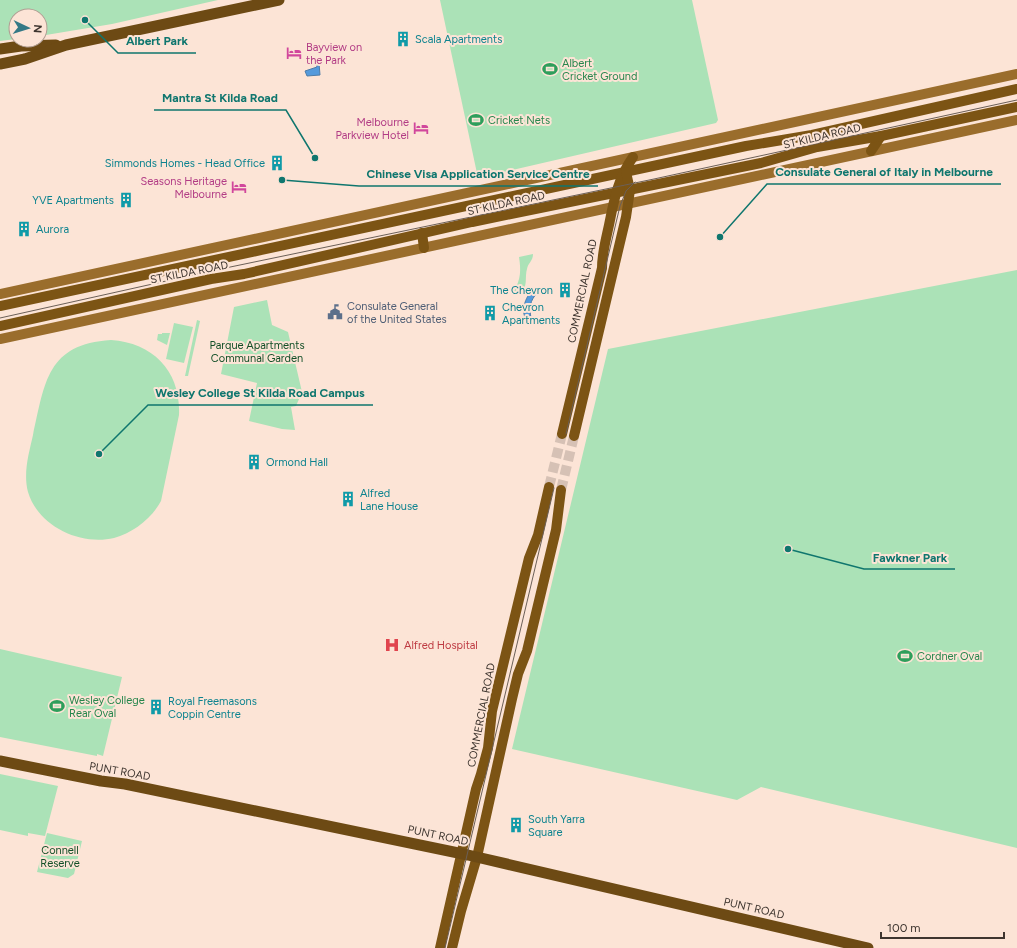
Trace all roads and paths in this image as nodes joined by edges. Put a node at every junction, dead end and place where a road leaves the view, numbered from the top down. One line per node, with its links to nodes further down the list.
1 (279, 0): 2 (highway)
2 (66, 45): 3 (highway); 4 (highway)
3 (0, 49)
4 (0, 64)
5 (1017, 74): 11 (main road, ST KILDA ROAD)
6 (1017, 89): 12 (main road, ST KILDA ROAD)
7 (1017, 107): 9 (main road, ST KILDA ROAD)
8 (1017, 120): 10 (main road)
9 (881, 136): 10 (main road); 13 (main road, ST KILDA ROAD)
10 (871, 151): 15 (main road)
11 (633, 157): 12 (main road, COMMERCIAL ROAD); 19 (main road, ST KILDA ROAD)
12 (625, 172): 13 (main road); 14 (main road, COMMERCIAL ROAD); 20 (main road, ST KILDA ROAD)
13 (630, 190): 14 (main road, ST KILDA ROAD); 15 (main road)
14 (616, 193): 16 (main road, COMMERCIAL ROAD); 17 (main road, ST KILDA ROAD)
15 (628, 204): 16 (main road); 24 (main road)
16 (612, 207): 18 (main road); 23 (main road, COMMERCIAL ROAD)
17 (422, 234): 18 (main road); 21 (main road, ST KILDA ROAD)
18 (424, 248): 22 (main road)
19 (0, 294)
20 (0, 306)
21 (0, 326)
22 (0, 339)
23 (562, 434)
24 (574, 436)
25 (549, 487): 27 (main road, COMMERCIAL ROAD)
26 (561, 490): 28 (main road)
27 (504, 660): 28 (main road); 30 (main road, COMMERCIAL ROAD)
28 (522, 664): 31 (main road)
29 (0, 761): 30 (highway, PUNT ROAD)
30 (461, 854): 31 (highway, PUNT ROAD); 32 (main road, COMMERCIAL ROAD)
31 (477, 857): 33 (main road); 34 (highway, PUNT ROAD)
32 (440, 948)
33 (452, 948)
34 (868, 948)

